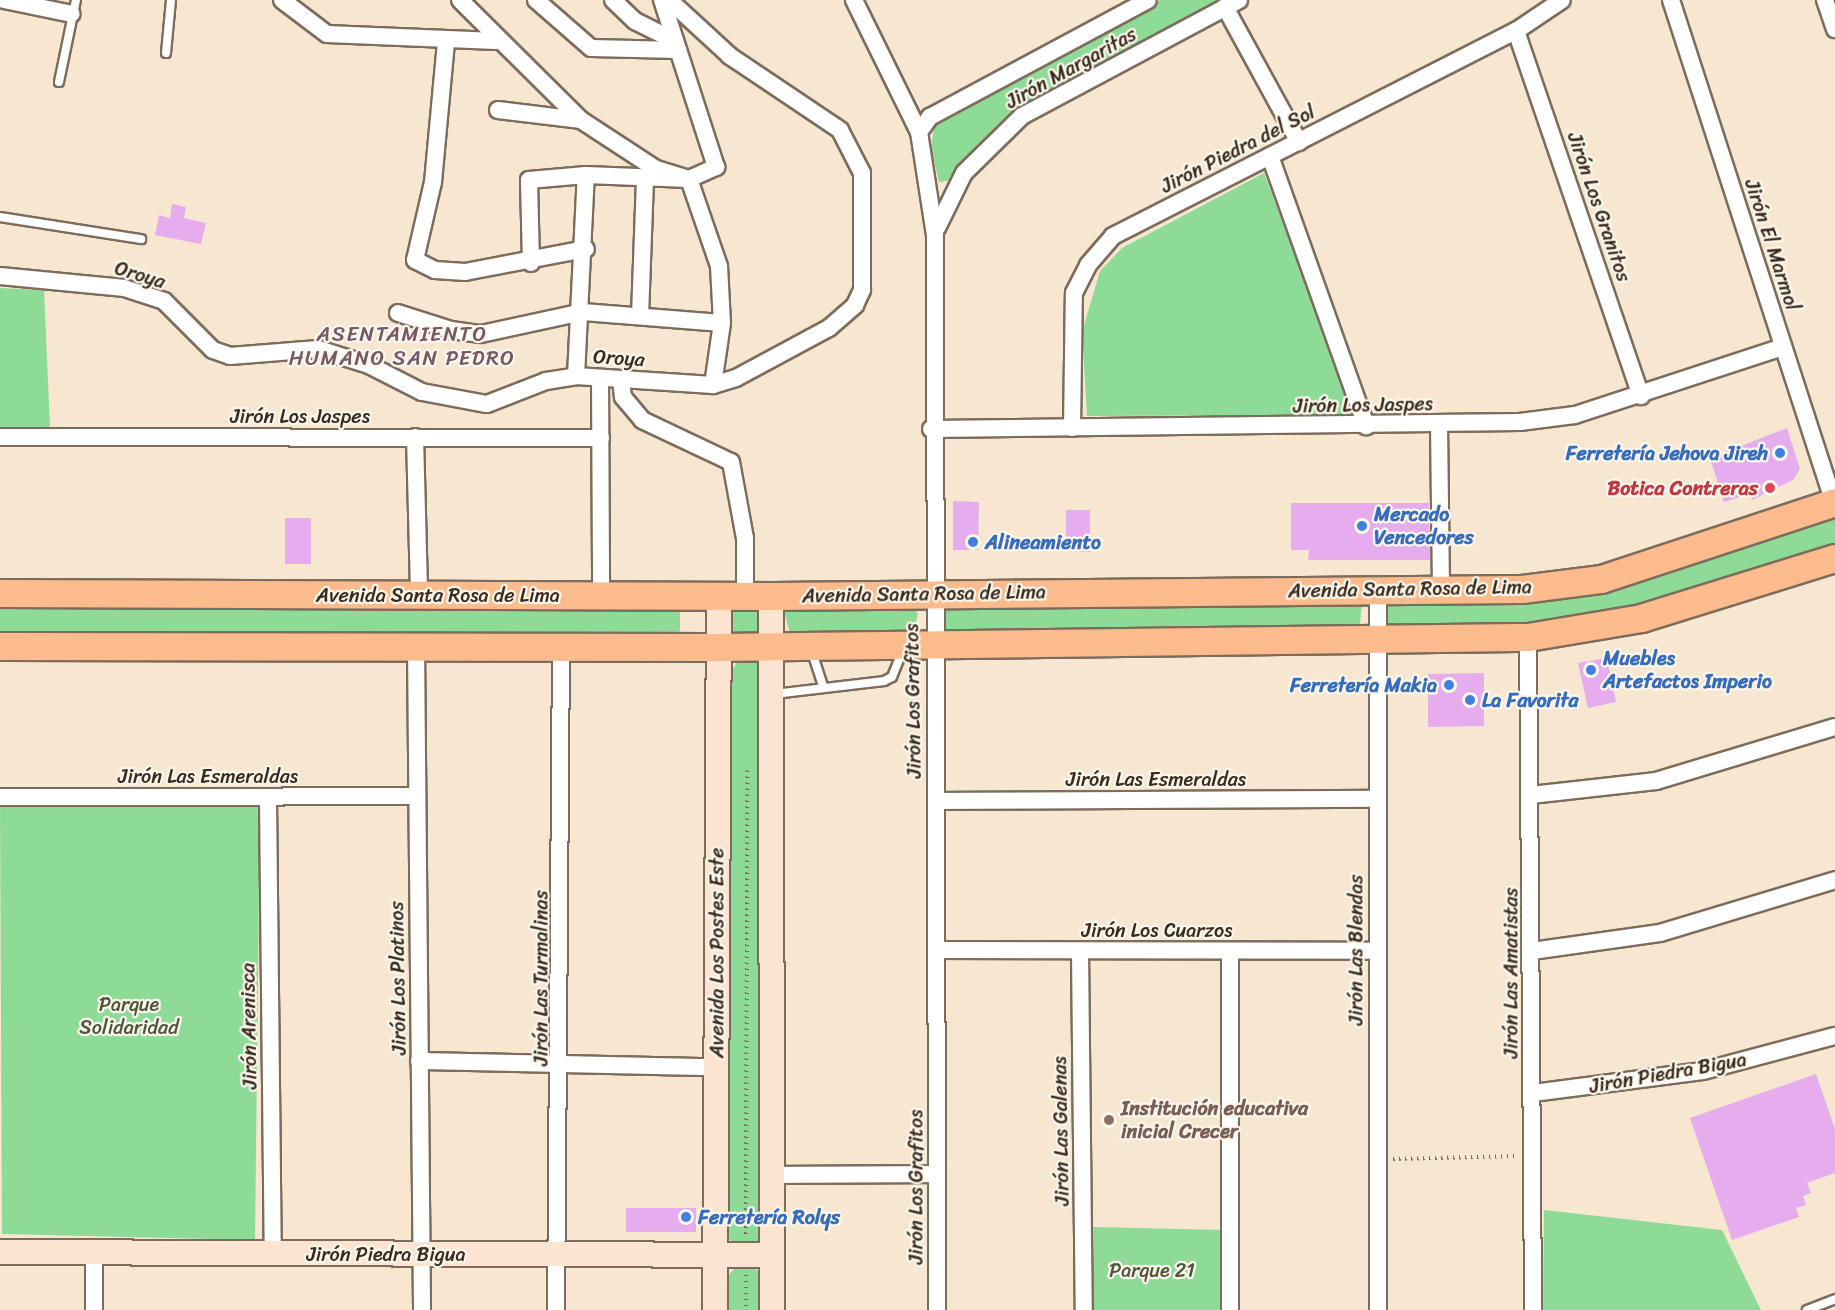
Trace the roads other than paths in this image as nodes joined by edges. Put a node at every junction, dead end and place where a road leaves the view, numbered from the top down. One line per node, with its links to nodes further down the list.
1 (4, 0): 15 (street)
2 (171, 0): 21 (lane)
3 (282, 0): 19 (street)
4 (459, 0): 18 (street)
5 (536, 0): 20 (street)
6 (613, 0): 20 (street)
7 (662, 0): 20 (street)
8 (669, 0): 45 (street, Oroya)
9 (854, 0): 25 (street, Jirón Los Grafitos)
10 (1148, 0): 25 (street, Jirón Margaritas)
11 (1562, 0): 17 (street, Jirón Piedra del Sol)
12 (1671, 0): 41 (street, Jirón El Marmol)
13 (1826, 0): 16 (street)
14 (1232, 4): 26 (street); 32 (street, Jirón Margaritas)
15 (74, 7): 22 (lane)
16 (1835, 29)
17 (1516, 31): 26 (street, Jirón Piedra del Sol); 46 (street, Jirón Los Granitos)
18 (496, 41): 19 (street); 24 (street)
19 (446, 42): 35 (street)
20 (676, 45): 29 (street)
21 (166, 53)
22 (59, 82)
23 (498, 110): 24 (street)
24 (581, 120): 29 (street)
25 (919, 132): 32 (street, Jirón Los Grafitos)
26 (1299, 142): 27 (street, Jirón Piedra del Sol)
27 (1270, 156): 48 (street); 49 (street, Jirón Piedra del Sol)
28 (586, 175): 30 (street); 34 (street); 35 (street)
29 (689, 179): 30 (street); 40 (street)
30 (645, 182): 39 (street)
31 (0, 217): 33 (lane)
32 (935, 235): 50 (street, Jirón Los Grafitos)
33 (141, 239)
34 (586, 249): 35 (street); 37 (street)
35 (531, 263)
36 (0, 276): 42 (street, Oroya)
37 (583, 312): 38 (street); 39 (street); 42 (street)
38 (398, 313)
39 (640, 316): 40 (street)
40 (722, 323): 45 (street)
41 (1783, 347): 46 (street, Jirón Los Jaspes); 54 (street, Jirón El Marmol)
42 (576, 376): 43 (street, Oroya)
43 (600, 378): 44 (street, Oroya); 53 (street)
44 (621, 379): 45 (street, Oroya); 62 (street)
45 (713, 385)
46 (1641, 396): 47 (street, Jirón Los Jaspes)
47 (1439, 424): 48 (street, Jirón Los Jaspes); 57 (street)
48 (1366, 426): 49 (street, Jirón Los Jaspes)
49 (1072, 428): 50 (street, Jirón Los Jaspes)
50 (931, 429): 59 (street, Jirón Los Grafitos)
51 (0, 437): 52 (street, Jirón Los Jaspes)
52 (415, 437): 53 (street, Jirón Los Jaspes); 60 (street)
53 (601, 438): 61 (street)
54 (1834, 503): 57 (main road, Avenida Santa Rosa de Lima)
55 (1835, 558): 63 (main road)
56 (1378, 590): 57 (main road, Avenida Santa Rosa de Lima); 59 (main road, Avenida Santa Rosa de Lima); 64 (street, Jirón Las Blendas)
57 (1441, 590)
58 (0, 593): 60 (main road, Avenida Santa Rosa de Lima)
59 (933, 593): 62 (main road, Avenida Santa Rosa de Lima); 66 (street, Jirón Los Grafitos)
60 (418, 595): 61 (main road, Avenida Santa Rosa de Lima)
61 (601, 596): 62 (main road, Avenida Santa Rosa de Lima)
62 (745, 596): 71 (main road, Avenida Los Postes Este); 72 (main road)
63 (1528, 637): 64 (main road); 76 (street, Jirón Las Amatistas)
64 (1377, 641): 66 (main road); 80 (street, Jirón Las Blendas)
65 (906, 644): 66 (main road); 70 (main road); 73 (lane)
66 (933, 644): 81 (street, Jirón Los Grafitos)
67 (416, 645): 68 (main road); 69 (main road); 77 (street, Jirón Los Platinos)
68 (561, 645): 71 (main road); 90 (street, Jirón Las Turmalinas)
69 (0, 646)
70 (810, 646): 72 (main road); 73 (lane)
71 (718, 647): 72 (main road); 91 (main road, Avenida Los Postes Este)
72 (771, 647): 74 (main road)
73 (823, 685): 74 (lane)
74 (771, 695): 94 (main road)
75 (1835, 727): 76 (street)
76 (1531, 795): 87 (street, Jirón Las Amatistas)
77 (417, 796): 79 (street, Jirón Las Esmeraldas); 89 (street, Jirón Los Platinos)
78 (0, 797): 79 (street, Jirón Las Esmeraldas)
79 (268, 798): 98 (street, Jirón Arenisca)
80 (1377, 799): 81 (street, Jirón Las Esmeraldas); 86 (street, Jirón Las Blendas)
81 (936, 801): 83 (street, Jirón Los Grafitos)
82 (1835, 880): 87 (street)
83 (936, 950): 84 (street, Jirón Los Cuarzos); 93 (street, Jirón Los Grafitos)
84 (1080, 951): 85 (street, Jirón Los Cuarzos); 110 (street, Jirón Las Galenas)
85 (1230, 951): 86 (street, Jirón Los Cuarzos); 111 (street)
86 (1377, 951): 112 (street, Jirón Las Blendas)
87 (1532, 951): 92 (street, Jirón Las Amatistas)
88 (1835, 1035): 92 (street, Jirón Piedra Bigua)
89 (420, 1062): 90 (street); 97 (street, Jirón Los Platinos)
90 (562, 1063): 91 (street); 99 (street, Jirón Las Turmalinas)
91 (716, 1067): 100 (main road, Avenida Los Postes Este)
92 (1533, 1093): 113 (street, Jirón Las Amatistas)
93 (937, 1174): 94 (street); 109 (street, Jirón Los Grafitos)
94 (772, 1175): 101 (main road)
95 (0, 1252): 96 (main road, Jirón Piedra Bigua)
96 (94, 1253): 98 (main road, Jirón Piedra Bigua); 104 (street)
97 (423, 1253): 98 (main road, Jirón Piedra Bigua); 99 (main road, Jirón Piedra Bigua); 105 (street, Jirón Los Platinos)
98 (273, 1254)
99 (555, 1255): 100 (main road, Jirón Piedra Bigua); 106 (street, Jirón Las Turmalinas)
100 (715, 1255): 101 (main road, Jirón Piedra Bigua); 107 (main road, Avenida Los Postes Este)
101 (771, 1255): 108 (main road)
102 (1835, 1299): 103 (lane)
103 (1819, 1308): 114 (lane)
104 (94, 1310)
105 (422, 1310)
106 (556, 1310)
107 (715, 1310)
108 (772, 1310)
109 (938, 1310)
110 (1084, 1310)
111 (1230, 1310)
112 (1378, 1310)
113 (1533, 1310)
114 (1807, 1310)

